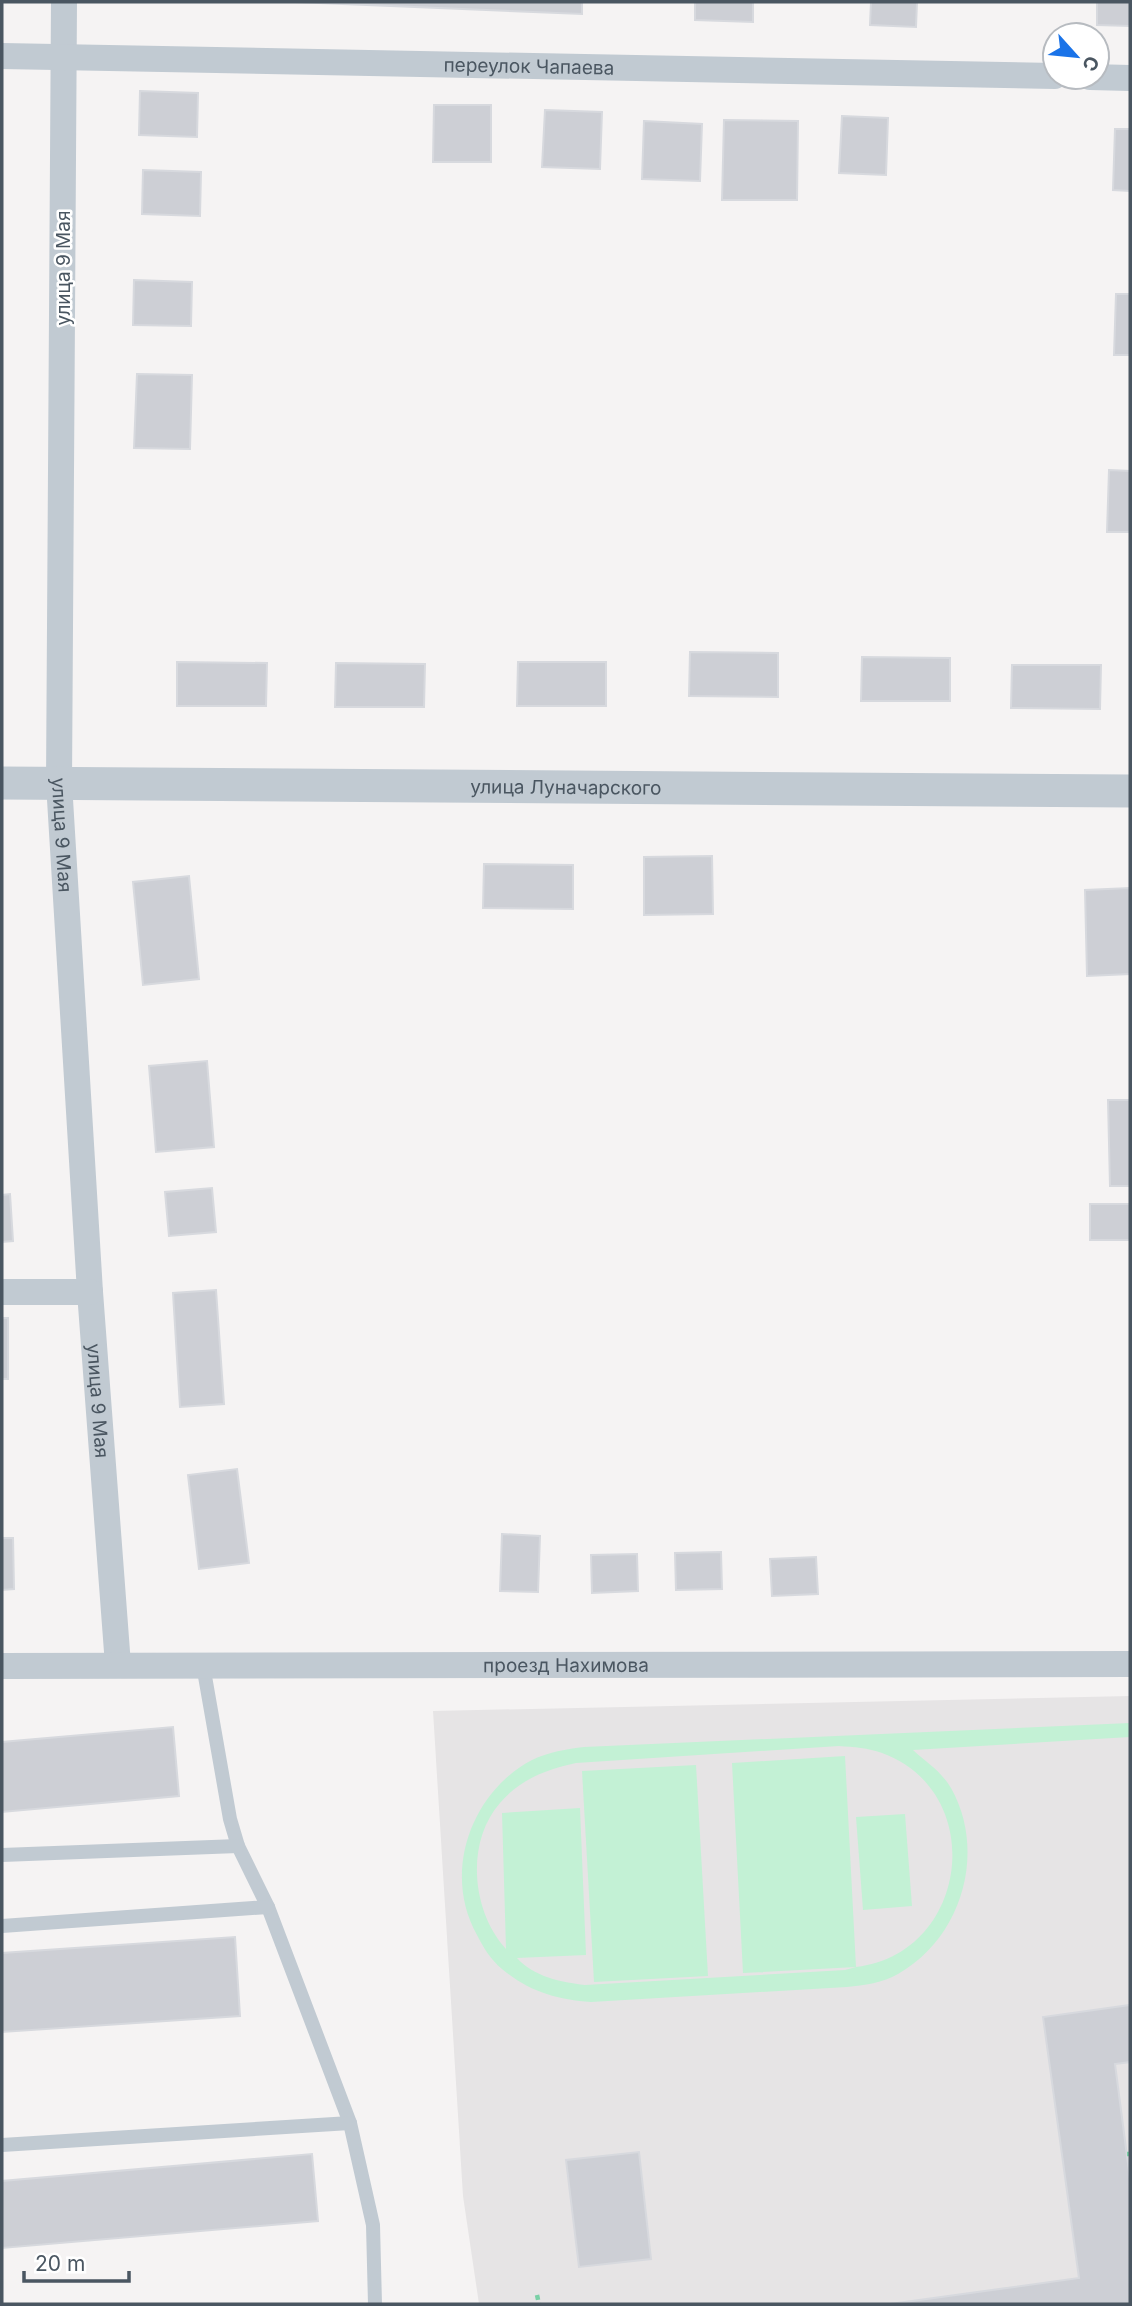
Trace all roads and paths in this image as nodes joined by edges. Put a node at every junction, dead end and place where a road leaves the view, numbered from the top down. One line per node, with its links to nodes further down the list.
1 (64, 2): 3 (street, улица 9 Мая)
2 (2, 56): 3 (street, переулок Чапаева)
3 (65, 57): 4 (street, переулок Чапаева); 8 (street, улица 9 Мая)
4 (1041, 76)
5 (1111, 78): 6 (street)
6 (1130, 78)
7 (2, 783): 8 (street, улица Луначарского)
8 (59, 783): 9 (street, улица Луначарского); 11 (street, улица 9 Мая)
9 (1130, 791)
10 (2, 1292): 11 (street)
11 (90, 1292): 13 (street, улица 9 Мая)
12 (1130, 1664): 14 (street, проезд Нахимова)
13 (118, 1665): 14 (street, проезд Нахимова); 15 (street, проезд Нахимова)
14 (204, 1665): 16 (lane)
15 (2, 1666)
16 (238, 1846): 17 (lane); 18 (lane)
17 (2, 1855)
18 (268, 1907): 19 (lane); 20 (lane)
19 (2, 1926)
20 (350, 2123): 21 (lane); 23 (lane)
21 (2, 2145)
22 (537, 2295): 24 (path)
23 (375, 2304)
24 (539, 2304)

